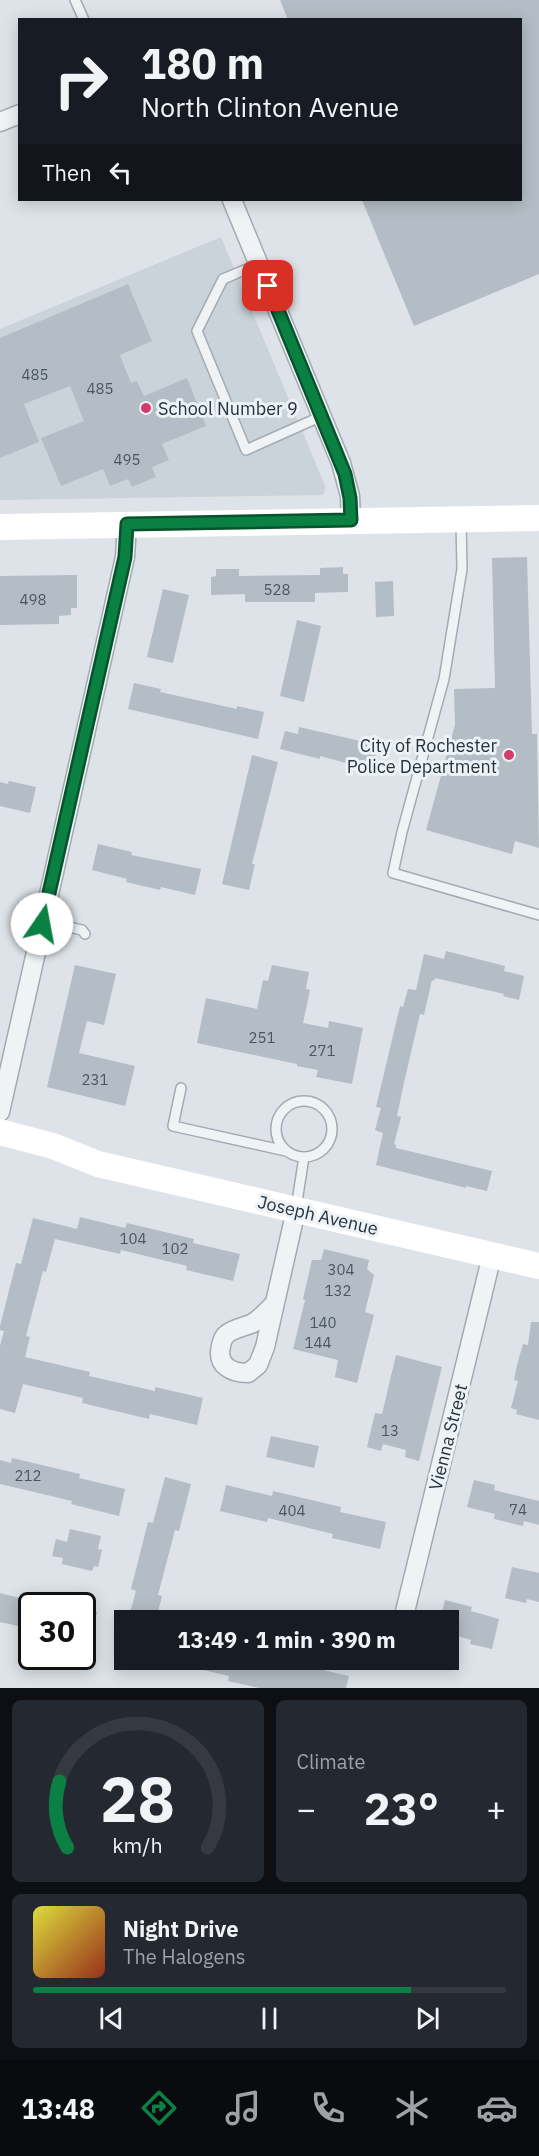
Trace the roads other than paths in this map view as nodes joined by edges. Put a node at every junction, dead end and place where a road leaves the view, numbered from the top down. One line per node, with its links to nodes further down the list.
1 (75, 0): 2 (lane)
2 (83, 18)
3 (18, 115): 4 (street)
4 (0, 122)
5 (232, 201): 6 (street)
6 (259, 264): 7 (street); 7 (lane)
7 (321, 416): 10 (street)
8 (539, 518): 9 (main road)
9 (461, 519): 10 (main road); 13 (lane)
10 (351, 520): 11 (main road)
11 (127, 524): 12 (main road); 14 (street)
12 (0, 527)
13 (539, 915)
14 (42, 924): 15 (lane); 17 (street)
15 (66, 929)
16 (182, 1088): 20 (lane)
17 (0, 1112)
18 (0, 1132): 22 (main road, Joseph Avenue)
19 (0, 1150): 22 (main road, Joseph Avenue)
20 (288, 1152): 21 (lane); 21 (lane)
21 (304, 1157): 23 (lane)
22 (98, 1164): 23 (main road, Joseph Avenue)
23 (296, 1210): 24 (main road, Joseph Avenue); 26 (street)
24 (492, 1255): 25 (main road, Joseph Avenue); 27 (street, Vienna Street)
25 (539, 1266)
26 (274, 1304)
27 (405, 1610)

